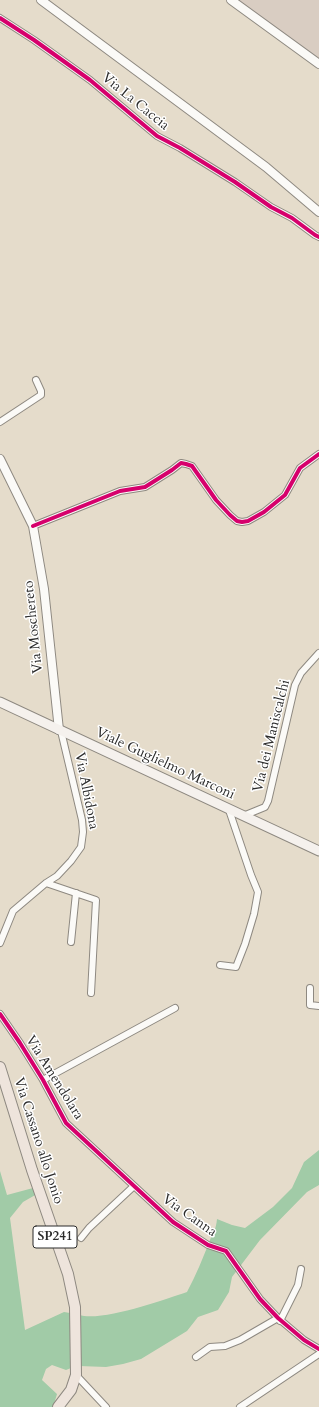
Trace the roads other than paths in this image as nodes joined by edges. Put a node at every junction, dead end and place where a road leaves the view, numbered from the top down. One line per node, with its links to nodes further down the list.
1 (41, 0): 5 (street)
2 (231, 0): 4 (street)
3 (0, 18): 6 (street, Via La Caccia)
4 (319, 64)
5 (319, 212)
6 (319, 237)
7 (36, 380): 8 (street)
8 (0, 422)
9 (319, 454): 11 (street)
10 (0, 458): 11 (street, Via Moschereto)
11 (32, 524): 14 (street, Via Moschereto)
12 (319, 653): 16 (street, Via dei Maniscalchi)
13 (0, 702): 14 (main road, Viale Guglielmo Marconi)
14 (60, 730): 15 (main road, Viale Guglielmo Marconi); 18 (street, Via Albidona)
15 (229, 810): 16 (main road, Viale Guglielmo Marconi); 22 (street)
16 (242, 816): 17 (main road, Viale Guglielmo Marconi)
17 (319, 851)
18 (46, 883): 19 (street); 21 (street, Via Albidona)
19 (76, 893): 20 (street); 24 (street)
20 (71, 942)
21 (0, 943)
22 (220, 965)
23 (310, 988): 25 (street)
24 (91, 993)
25 (319, 1006)
26 (175, 1008): 29 (street)
27 (0, 1014): 29 (street, Via Amendolara)
28 (0, 1067): 38 (main road, Via Cassano allo Jonio / SP241)
29 (42, 1080): 30 (street, Via Amendolara)
30 (77, 1134): 31 (street, Via Canna)
31 (134, 1186): 32 (street); 34 (street, Via Canna)
32 (81, 1238)
33 (301, 1268): 34 (street)
34 (279, 1319): 35 (street, Via Canna); 37 (street)
35 (319, 1349)
36 (319, 1354): 41 (street)
37 (196, 1357)
38 (76, 1375): 39 (main road, Via Cassano allo Jonio / SP241); 40 (street)
39 (58, 1407)
40 (106, 1407)
41 (240, 1407)

